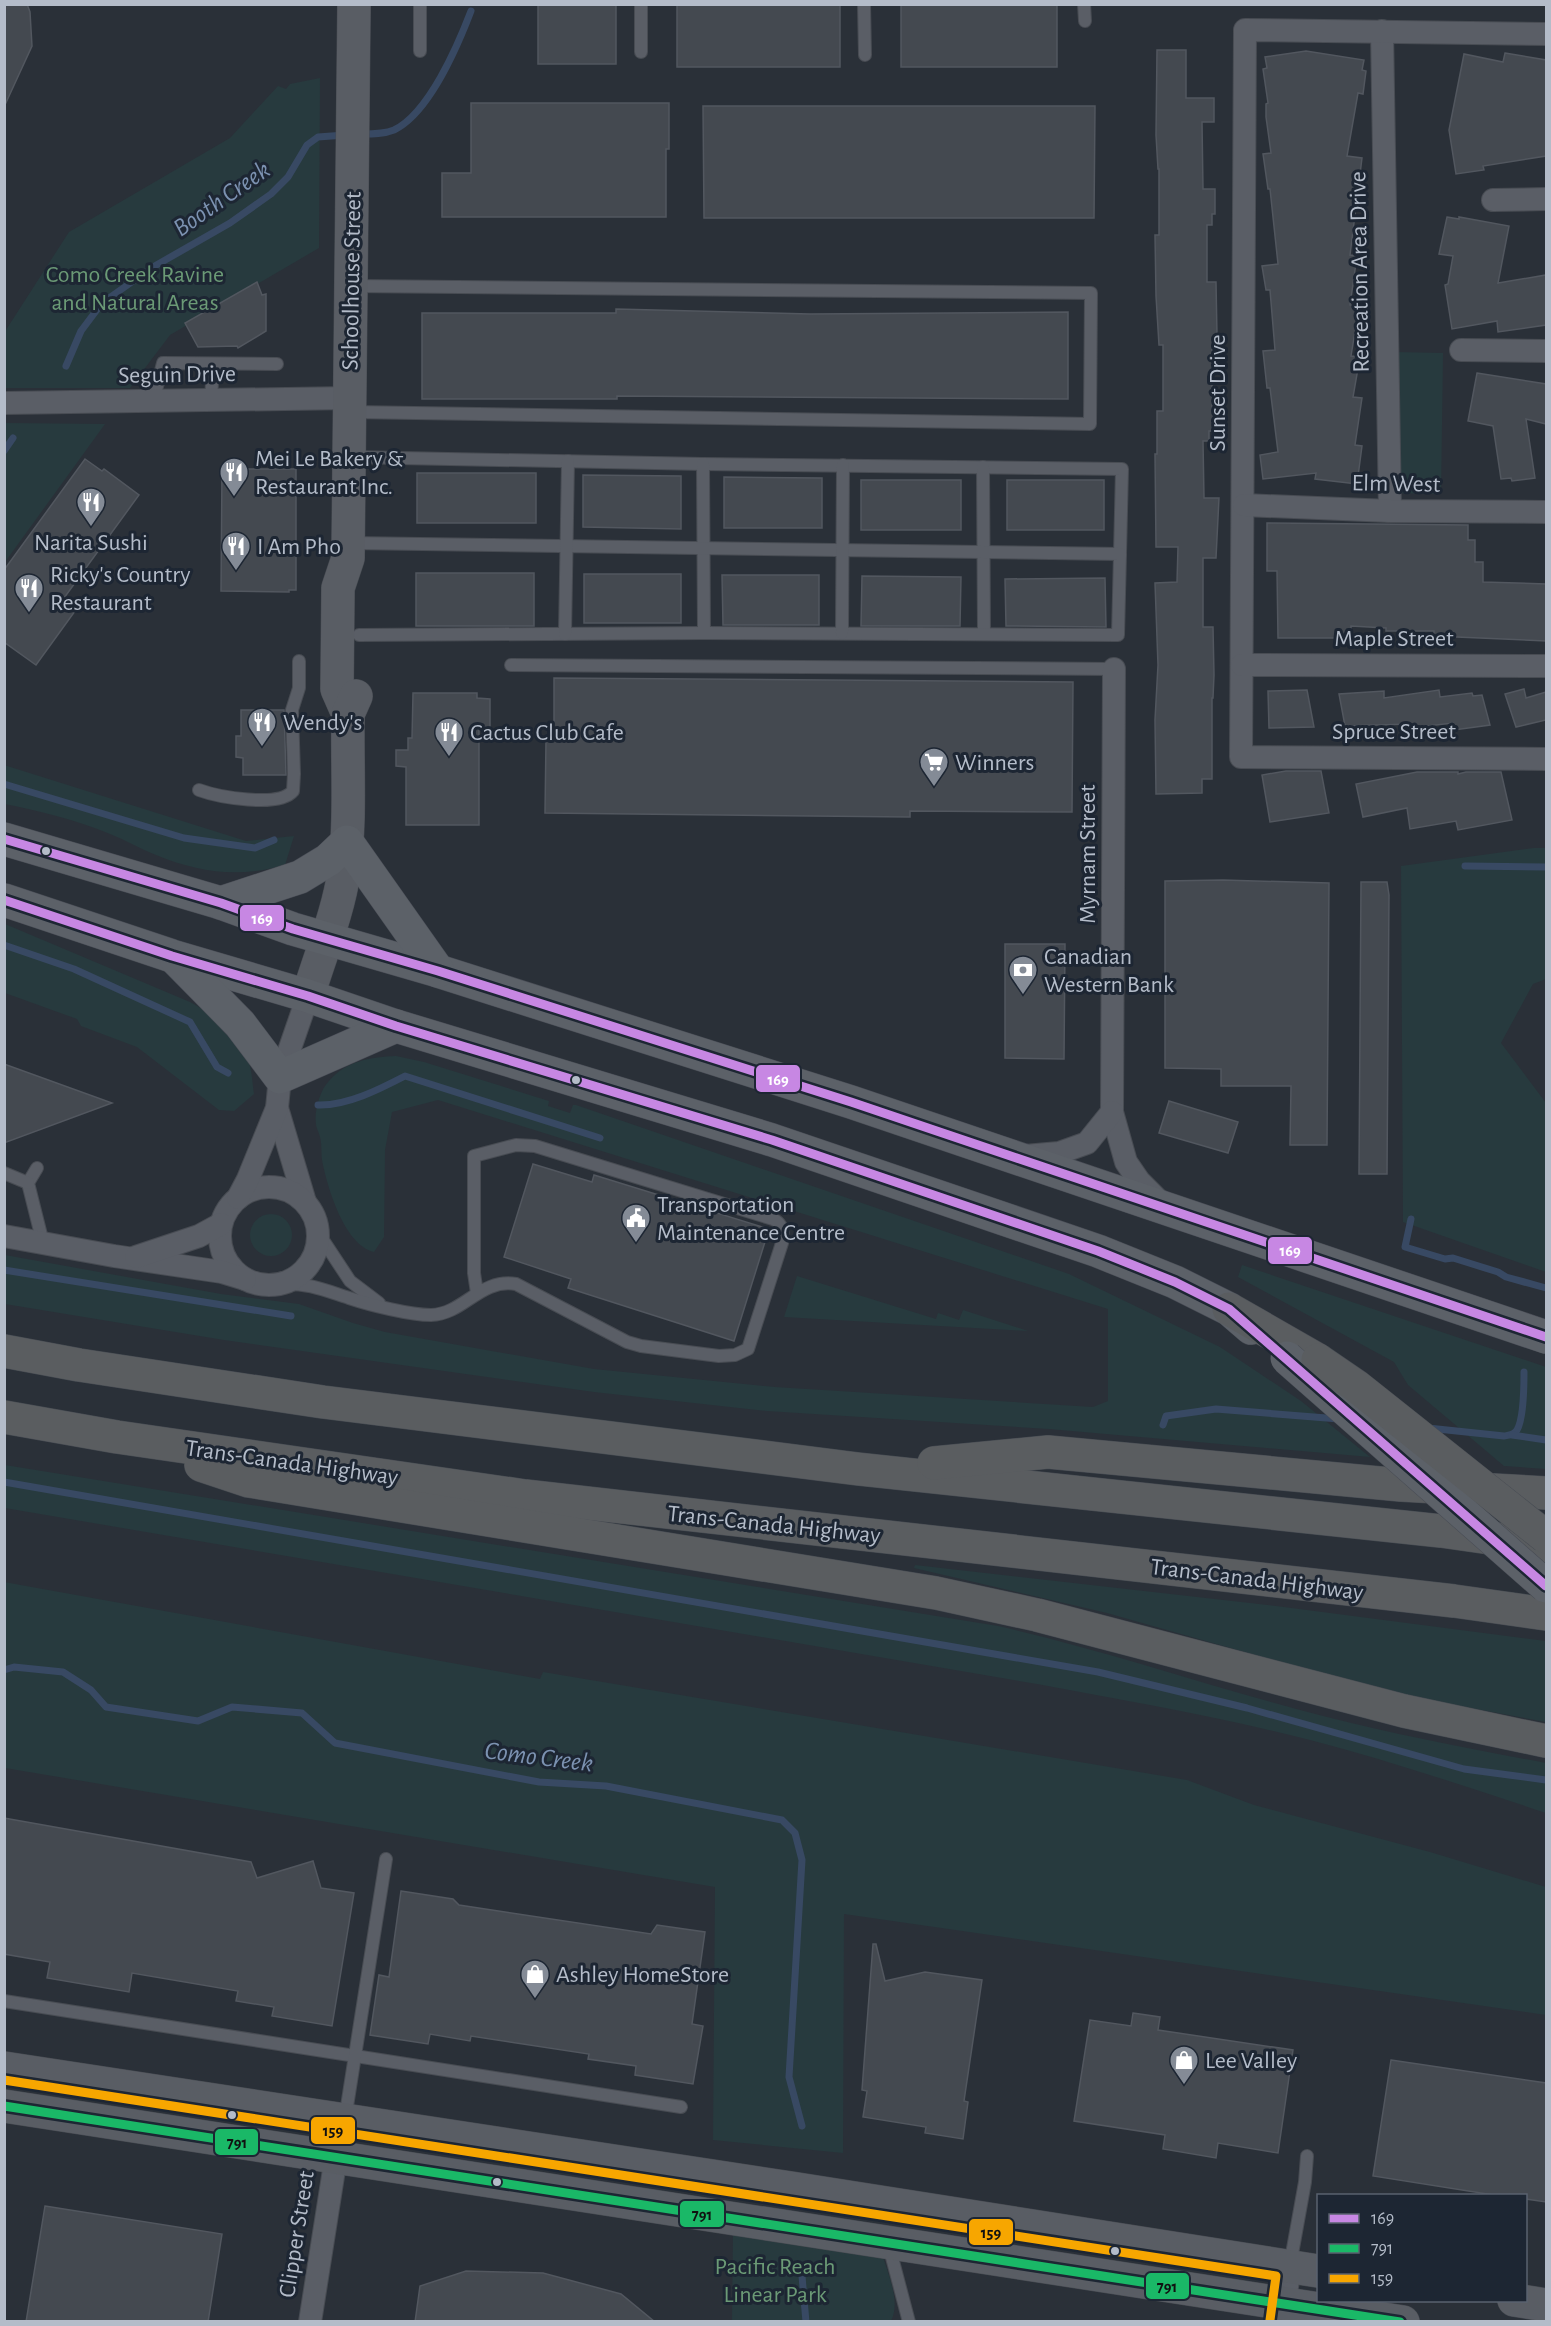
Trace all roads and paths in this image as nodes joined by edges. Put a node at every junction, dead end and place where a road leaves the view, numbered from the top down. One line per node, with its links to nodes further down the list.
1 (354, 4): 14 (main road, Schoolhouse Street)
2 (420, 4): 9 (lane)
3 (641, 4): 10 (lane)
4 (864, 4): 11 (lane)
5 (1084, 4): 6 (lane)
6 (1085, 21)
7 (1382, 31): 8 (street); 28 (street, Sunset Drive); 29 (street, Recreation Area Drive)
8 (1546, 34)
9 (420, 51)
10 (641, 52)
11 (865, 55)
12 (1546, 199): 13 (street)
13 (1493, 200)
14 (351, 286): 22 (main road, Schoolhouse Street); 22 (lane)
15 (1461, 350): 16 (street)
16 (1546, 351)
17 (213, 364): 18 (lane); 19 (lane); 20 (lane)
18 (277, 364)
19 (211, 401): 20 (street, Seguin Drive); 22 (street, Seguin Drive)
20 (153, 402): 21 (street, Seguin Drive)
21 (4, 403)
22 (350, 405): 23 (main road, Schoolhouse Street)
23 (349, 457): 24 (lane); 34 (main road, Schoolhouse Street)
24 (568, 461): 25 (lane); 31 (lane)
25 (704, 464): 26 (lane); 32 (lane)
26 (843, 465): 27 (lane); 33 (lane)
27 (983, 467): 35 (lane); 36 (lane)
28 (1244, 505): 29 (street, Elm West); 44 (street, Sunset Drive)
29 (1390, 511): 30 (street, Elm West)
30 (1546, 512)
31 (567, 546): 32 (lane); 34 (lane); 39 (lane)
32 (703, 548): 33 (lane); 37 (lane)
33 (843, 550): 35 (lane); 38 (lane)
34 (349, 551): 41 (main road, Schoolhouse Street); 47 (main road, Schoolhouse Street)
35 (984, 552): 36 (lane); 40 (lane)
36 (1120, 554): 40 (lane)
37 (704, 633): 38 (lane); 39 (lane)
38 (842, 633): 40 (lane)
39 (566, 634): 41 (lane)
40 (984, 634)
41 (359, 635): 47 (main road, Schoolhouse Street)
42 (299, 661): 50 (lane)
43 (511, 665): 46 (lane)
44 (1242, 665): 45 (street, Maple Street); 48 (street, Sunset Drive)
45 (1546, 666)
46 (1114, 669): 61 (street, Myrnam Street)
47 (348, 714): 52 (main road, Schoolhouse Street)
48 (1241, 757): 49 (street, Spruce Street)
49 (1546, 759)
50 (199, 790)
51 (4, 839): 54 (main road)
52 (346, 842): 54 (main road); 55 (main road, Schoolhouse Street); 57 (main road)
53 (4, 900): 56 (main road)
54 (221, 903): 55 (main road)
55 (326, 938): 57 (main road); 58 (main road, Schoolhouse Street)
56 (172, 956): 58 (main road); 60 (main road)
57 (438, 971): 62 (main road)
58 (308, 996): 59 (main road); 60 (street, Schoolhouse Street)
59 (396, 1026): 60 (main road); 78 (main road)
60 (278, 1093): 66 (street, Schoolhouse Street); 67 (street)
61 (1112, 1112): 62 (street); 68 (street, Myrnam Street)
62 (1017, 1157): 68 (main road)
63 (37, 1168): 65 (lane)
64 (4, 1173): 65 (lane)
65 (28, 1183): 72 (lane)
66 (238, 1198): 67 (street); 69 (street)
67 (305, 1202): 70 (street)
68 (1167, 1209): 79 (main road)
69 (221, 1224): 73 (street); 74 (street)
70 (319, 1234): 75 (street); 77 (lane)
71 (4, 1236): 72 (street)
72 (43, 1243): 73 (street)
73 (135, 1258): 74 (street)
74 (247, 1280): 75 (street)
75 (282, 1284): 77 (lane)
76 (477, 1293): 76 (lane); 77 (lane)
77 (382, 1306)
78 (1229, 1309): 81 (highway)
79 (1546, 1337)
80 (4, 1352): 84 (highway)
81 (1302, 1359): 86 (highway, bridge); 88 (main road, bridge)
82 (4, 1417): 83 (highway, Trans-Canada Highway)
83 (117, 1437): 89 (highway, Trans-Canada Highway); 90 (highway)
84 (858, 1470): 85 (highway); 87 (highway)
85 (1546, 1493)
86 (1546, 1537)
87 (1546, 1546)
88 (1546, 1586)
89 (1546, 1614)
90 (1546, 1741)
91 (386, 1859): 93 (lane)
92 (4, 2001): 93 (lane)
93 (356, 2056): 96 (lane); 97 (lane)
94 (4, 2068): 97 (main road)
95 (4, 2106): 99 (main road)
96 (681, 2107)
97 (345, 2120): 99 (street, Clipper Street); 100 (main road)
98 (1307, 2156): 103 (lane)
99 (336, 2157): 101 (main road); 108 (street, Clipper Street)
100 (970, 2217): 101 (main road); 103 (main road)
101 (785, 2226): 102 (main road)
102 (888, 2242): 106 (main road); 107 (lane)
103 (1304, 2269): 106 (street)
104 (1520, 2302): 105 (main road)
105 (1546, 2306)
106 (1283, 2312): 109 (main road)
107 (913, 2320)
108 (310, 2322)
109 (1403, 2322)

